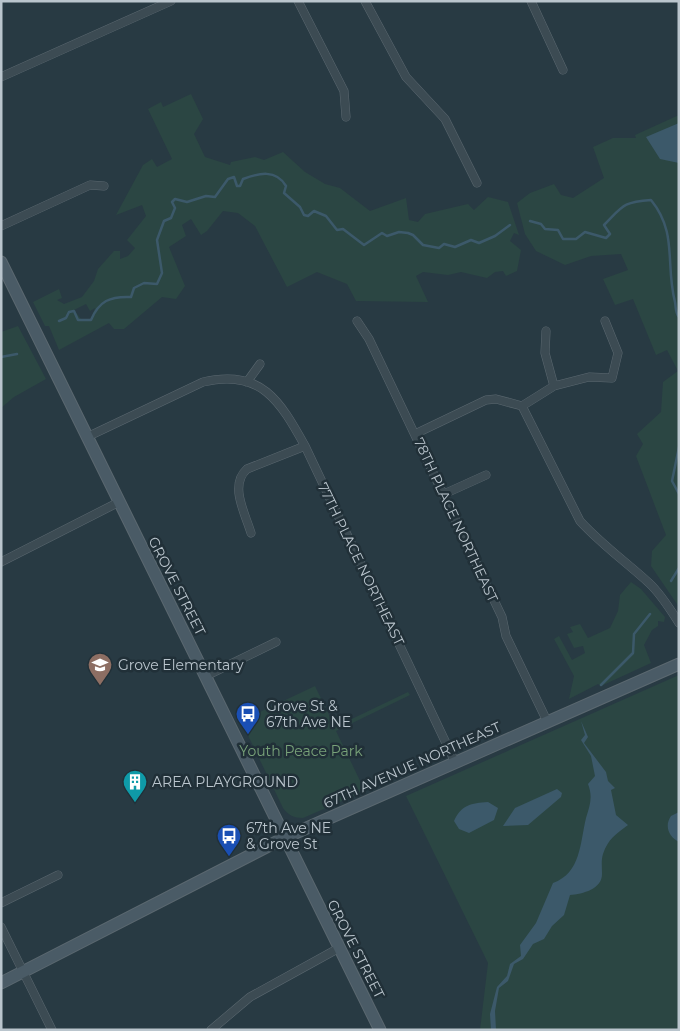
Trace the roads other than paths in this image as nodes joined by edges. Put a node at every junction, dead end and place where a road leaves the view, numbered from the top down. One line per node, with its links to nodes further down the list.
1 (170, 1): 6 (street)
2 (298, 1): 7 (street)
3 (365, 1): 8 (street)
4 (531, 1): 5 (street)
5 (563, 70)
6 (1, 77)
7 (346, 117)
8 (477, 183)
9 (104, 186): 10 (street)
10 (1, 226)
11 (1, 262): 20 (street, GROVE STREET)
12 (357, 321): 19 (street, 78TH PLACE NORTHEAST)
13 (604, 321): 17 (street)
14 (546, 331): 17 (street)
15 (260, 364): 16 (street)
16 (247, 382): 20 (street, 77TH PLACE NORTHEAST); 21 (street, 77TH PLACE NORTHEAST)
17 (554, 386): 18 (street)
18 (522, 406): 19 (street); 27 (street)
19 (415, 434): 23 (street, 78TH PLACE NORTHEAST)
20 (87, 437): 24 (street, GROVE STREET)
21 (305, 446): 25 (street); 32 (street, 77TH PLACE NORTHEAST)
22 (486, 475): 23 (street)
23 (444, 494): 31 (street, 78TH PLACE NORTHEAST)
24 (119, 502): 26 (street); 30 (street, GROVE STREET)
25 (251, 533)
26 (1, 562)
27 (679, 623)
28 (276, 642): 30 (street)
29 (679, 664): 31 (street, 67TH AVENUE NORTHEAST)
30 (206, 676): 33 (street, GROVE STREET)
31 (547, 721): 32 (street, 67TH AVENUE NORTHEAST)
32 (455, 762): 33 (street, 67TH AVENUE NORTHEAST)
33 (284, 838): 37 (street, GROVE STREET); 38 (street, 67TH AVENUE NORTHEAST)
34 (58, 875): 35 (street)
35 (1, 903)
36 (1, 927): 38 (street)
37 (339, 948): 41 (street); 42 (street, GROVE STREET)
38 (24, 971): 39 (street, 67TH AVENUE NORTHEAST); 40 (street)
39 (1, 982)
40 (52, 1030)
41 (211, 1030)
42 (380, 1030)

